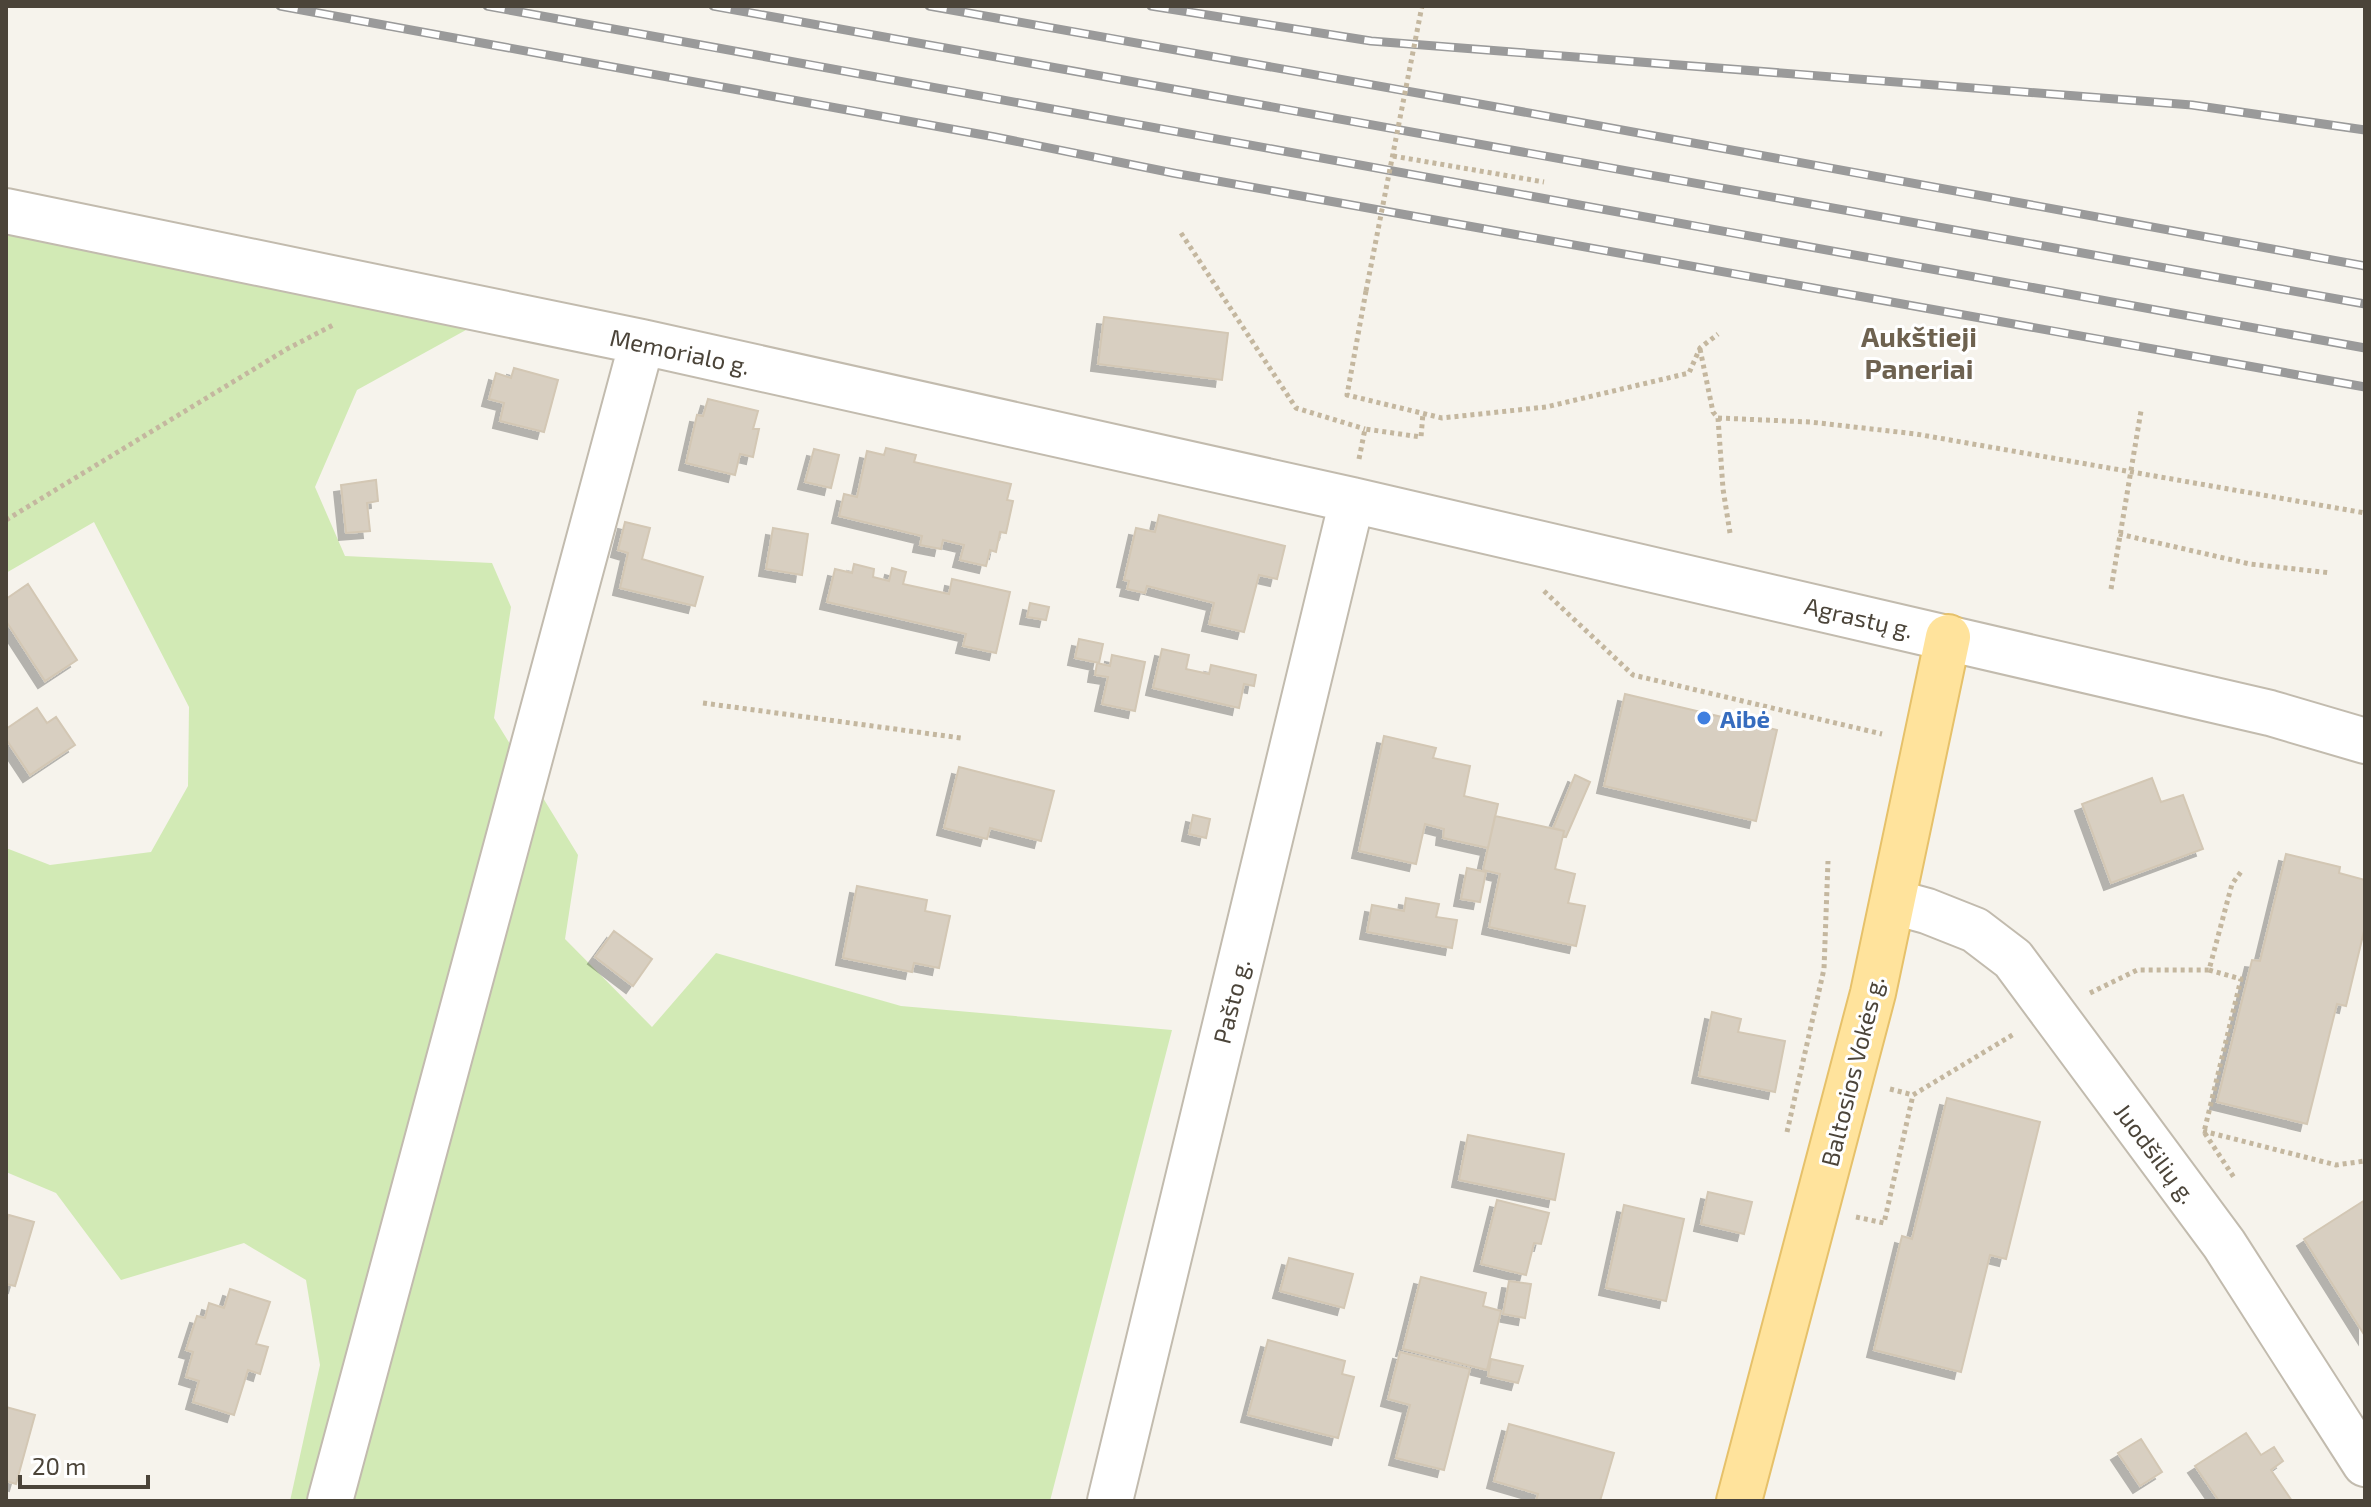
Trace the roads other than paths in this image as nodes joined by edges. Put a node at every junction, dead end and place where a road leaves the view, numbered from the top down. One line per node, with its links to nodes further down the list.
1 (6, 211): 2 (street, Memorialo g.)
2 (642, 342): 3 (street, Memorialo g.); 8 (street)
3 (1352, 500): 4 (street, Agrastų g.); 9 (street, Pašto g.)
4 (1948, 637): 5 (street, Agrastų g.); 6 (main road, Baltosios Vokės g.)
5 (2365, 741)
6 (1894, 902): 7 (street, Juodšilių g.); 10 (main road, Baltosios Vokės g.)
7 (2365, 1464)
8 (330, 1501)
9 (1110, 1501)
10 (1739, 1501)

